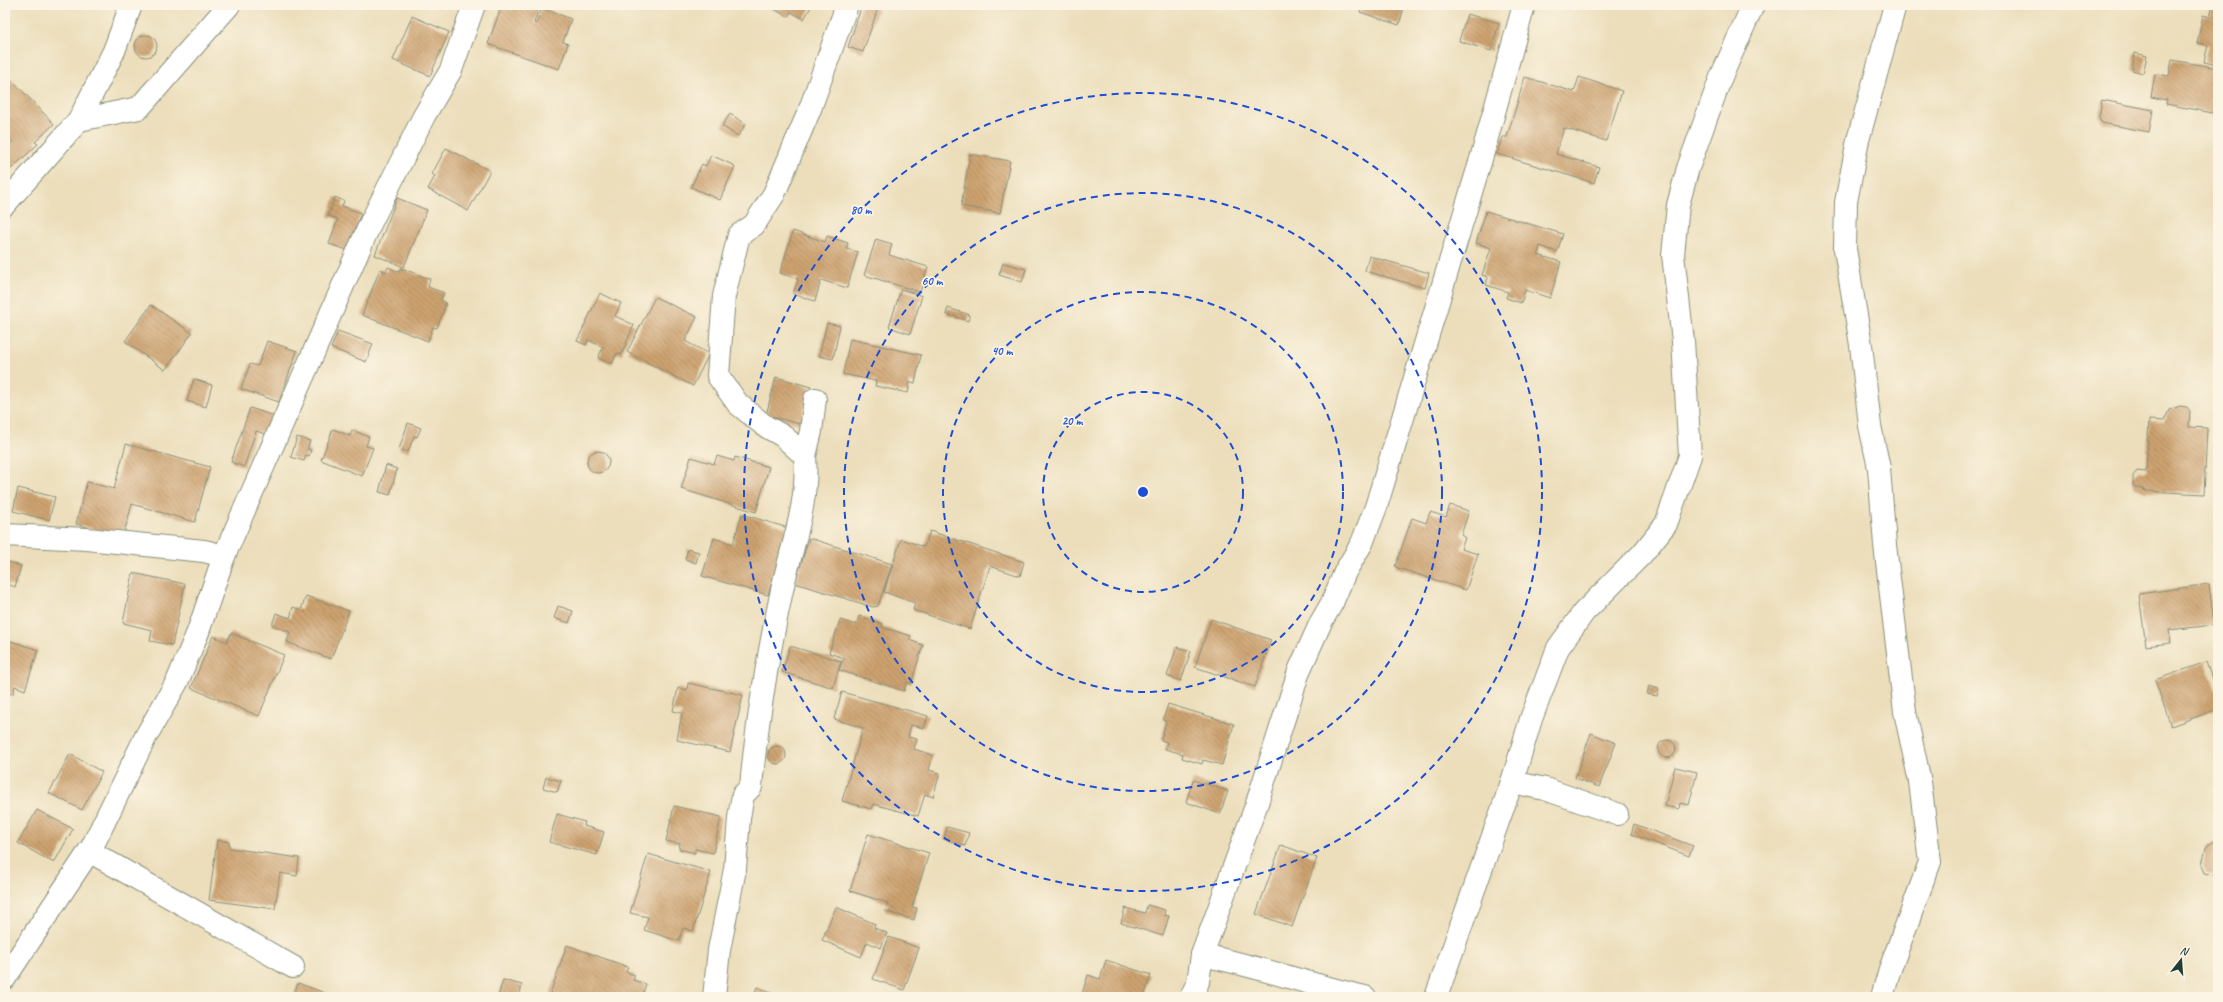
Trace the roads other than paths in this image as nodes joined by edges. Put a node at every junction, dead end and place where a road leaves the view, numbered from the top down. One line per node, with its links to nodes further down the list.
1 (131, 5): 8 (street)
2 (229, 5): 8 (street)
3 (474, 5): 13 (street)
4 (847, 5): 11 (street)
5 (1524, 5): 17 (street)
6 (1753, 5): 14 (street)
7 (1895, 5): 24 (street)
8 (79, 120): 9 (street)
9 (5, 204)
10 (815, 399): 11 (street)
11 (805, 456): 20 (street)
12 (5, 535): 13 (street)
13 (224, 556): 16 (street)
14 (1512, 782): 15 (street); 23 (street)
15 (1617, 814)
16 (89, 851): 18 (street); 19 (street)
17 (1202, 955): 21 (street); 22 (street)
18 (292, 967)
19 (5, 978)
20 (714, 997)
21 (1191, 997)
22 (1365, 997)
23 (1436, 997)
24 (1882, 997)

